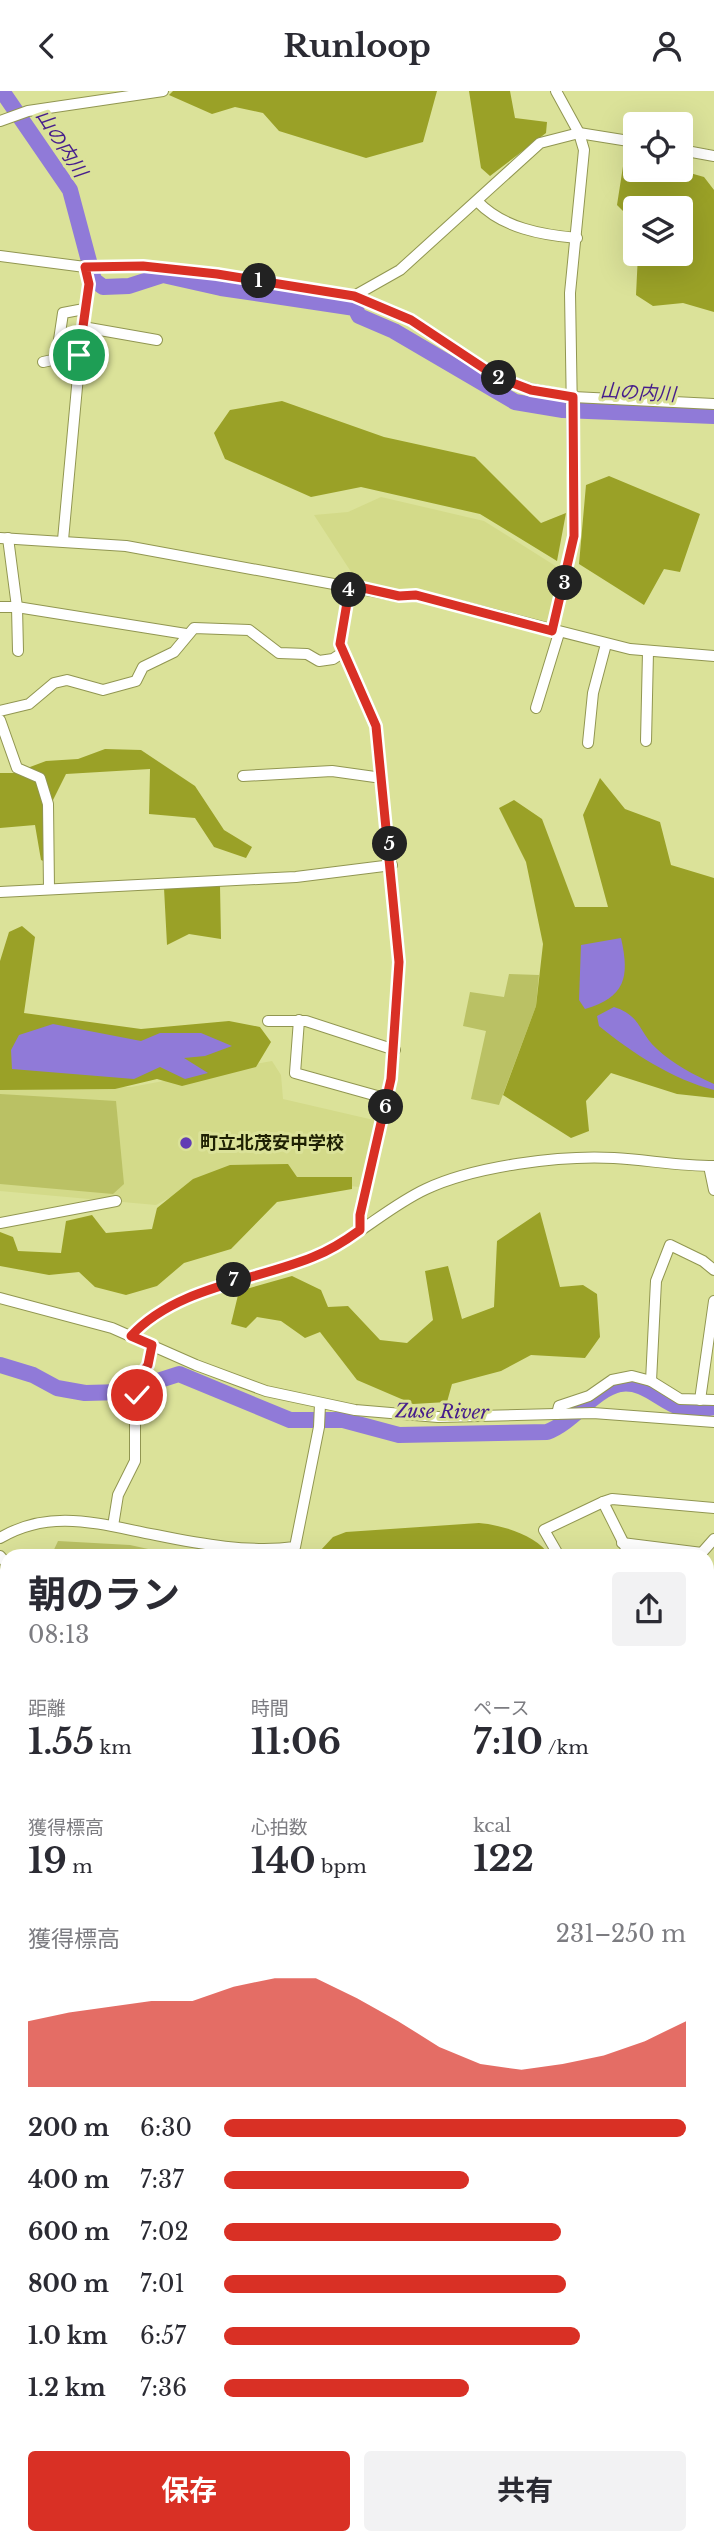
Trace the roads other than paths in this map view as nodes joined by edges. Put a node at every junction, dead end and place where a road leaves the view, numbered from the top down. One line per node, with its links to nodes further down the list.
1 (163, 91): 3 (street)
2 (556, 91): 4 (street)
3 (4, 119)
4 (579, 133): 5 (street); 8 (street); 9 (street)
5 (623, 140)
6 (693, 153): 7 (street)
7 (714, 156)
8 (478, 202): 9 (street); 12 (street)
9 (577, 238): 19 (street)
10 (0, 255): 11 (street)
11 (85, 267): 12 (street); 13 (street)
12 (354, 296): 19 (street)
13 (85, 309): 14 (street); 17 (street)
14 (83, 327): 15 (street); 16 (street)
15 (157, 340)
16 (79, 355): 17 (street); 22 (street)
17 (57, 360): 18 (street)
18 (43, 362)
19 (573, 397): 20 (street); 26 (street)
20 (714, 404)
21 (4, 538): 22 (street); 25 (street)
22 (63, 540): 23 (street)
23 (350, 585): 26 (street); 31 (street)
24 (0, 607): 25 (street)
25 (18, 607): 27 (street); 29 (street)
26 (556, 632): 28 (street); 33 (street)
27 (186, 634): 31 (street); 34 (street)
28 (606, 644): 30 (street); 37 (street)
29 (18, 651)
30 (648, 652): 32 (street); 36 (street)
31 (342, 653): 39 (street)
32 (714, 656)
33 (536, 708)
34 (0, 711)
35 (0, 720): 41 (street)
36 (646, 741)
37 (588, 743)
38 (243, 776): 39 (street)
39 (382, 778): 40 (street)
40 (392, 865): 41 (street); 45 (street)
41 (49, 889): 42 (street)
42 (0, 892)
43 (299, 1020): 44 (street); 45 (street); 46 (street)
44 (268, 1021)
45 (395, 1050): 46 (street)
46 (387, 1099): 51 (street)
47 (711, 1166): 48 (street); 51 (street)
48 (714, 1190)
49 (116, 1201): 50 (street)
50 (0, 1223)
51 (360, 1230): 55 (street)
52 (714, 1270): 57 (street)
53 (0, 1298): 55 (street)
54 (714, 1301): 59 (street)
55 (131, 1336): 56 (street)
56 (152, 1345): 60 (street); 65 (street)
57 (651, 1381): 59 (street); 61 (street)
58 (714, 1399): 59 (street)
59 (700, 1400)
60 (320, 1409): 61 (street); 65 (street)
61 (561, 1413): 62 (street)
62 (714, 1422)
63 (603, 1501): 64 (street); 67 (street); 68 (street)
64 (714, 1508)
65 (113, 1526): 66 (street)
66 (0, 1538)
67 (622, 1543): 69 (street); 70 (street)
68 (555, 1549)
69 (626, 1549)
70 (665, 1549)

